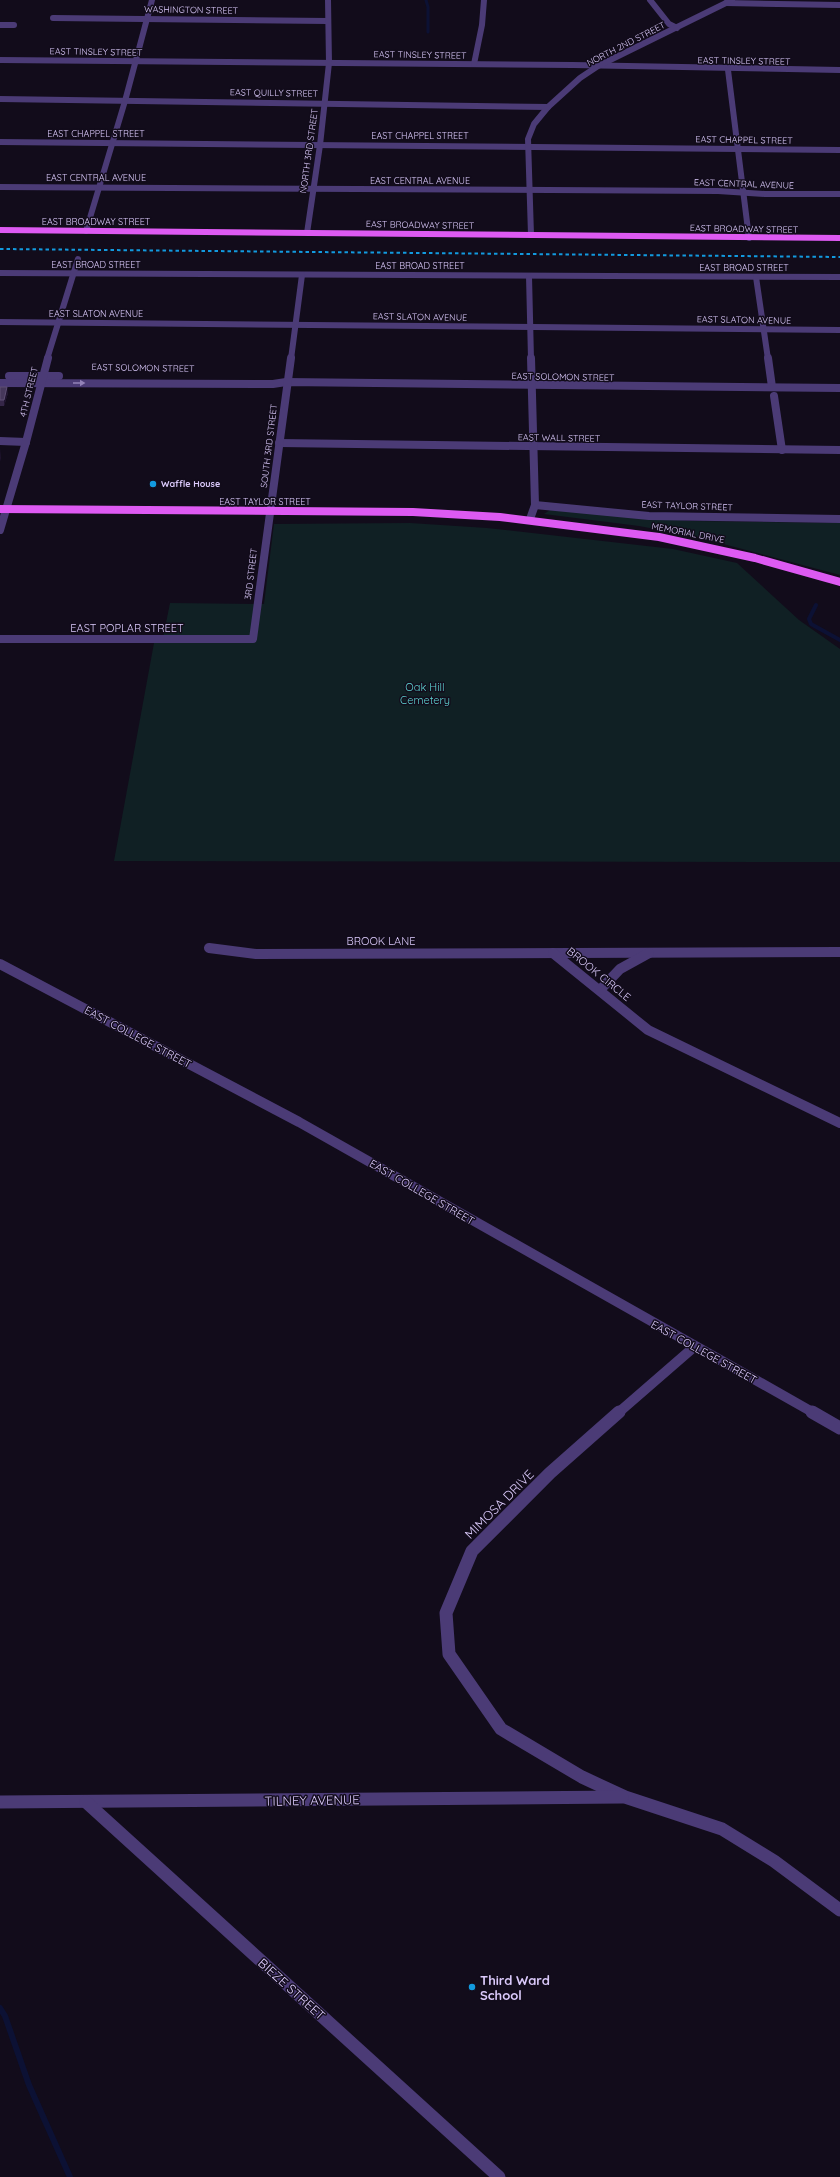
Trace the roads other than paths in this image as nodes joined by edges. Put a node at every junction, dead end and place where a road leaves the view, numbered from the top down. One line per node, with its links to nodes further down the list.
1 (152, 0): 9 (street)
2 (328, 0): 10 (street, NORTH 3RD STREET)
3 (484, 0): 19 (street)
4 (650, 0): 11 (street)
5 (732, 0): 6 (street, NORTH 2ND STREET)
6 (726, 3): 7 (street); 12 (street, NORTH 2ND STREET)
7 (840, 4)
8 (53, 18): 9 (street, WASHINGTON STREET)
9 (146, 19): 10 (street, WASHINGTON STREET); 17 (street)
10 (328, 21): 18 (street, NORTH 3RD STREET)
11 (667, 21): 12 (street); 15 (street)
12 (688, 22): 15 (street, NORTH 2ND STREET)
13 (0, 25): 14 (street)
14 (14, 25)
15 (677, 28): 20 (street, NORTH 2ND STREET)
16 (0, 60): 17 (street, EAST TINSLEY STREET)
17 (134, 62): 18 (street, EAST TINSLEY STREET); 24 (street)
18 (328, 63): 19 (street, EAST TINSLEY STREET); 25 (street, NORTH 3RD STREET)
19 (474, 64): 20 (street, EAST TINSLEY STREET)
20 (598, 66): 21 (street, EAST TINSLEY STREET); 26 (street, NORTH 2ND STREET)
21 (728, 70): 22 (street, EAST TINSLEY STREET); 31 (street)
22 (840, 70)
23 (0, 99): 24 (street, EAST QUILLY STREET)
24 (125, 101): 25 (street, EAST QUILLY STREET); 28 (street)
25 (325, 103): 26 (street, EAST QUILLY STREET); 29 (street, NORTH 3RD STREET)
26 (548, 107): 30 (street, NORTH 2ND STREET)
27 (0, 142): 28 (street, EAST CHAPPEL STREET)
28 (113, 143): 29 (street, EAST CHAPPEL STREET); 34 (street)
29 (320, 145): 30 (street, EAST CHAPPEL STREET); 35 (street, NORTH 3RD STREET)
30 (527, 146): 31 (street, EAST CHAPPEL STREET); 36 (street, NORTH 2ND STREET)
31 (739, 149): 32 (street, EAST CHAPPEL STREET); 37 (street)
32 (840, 150)
33 (0, 186): 34 (street, EAST CENTRAL AVENUE)
34 (98, 187): 35 (street, EAST CENTRAL AVENUE); 40 (street)
35 (314, 189): 36 (street, EAST CENTRAL AVENUE); 41 (street, NORTH 3RD STREET)
36 (529, 191): 37 (street, EAST CENTRAL AVENUE); 42 (street, NORTH 2ND STREET)
37 (744, 193): 38 (street, EAST CENTRAL AVENUE); 43 (street)
38 (840, 194)
39 (0, 230): 40 (main road, EAST BROADWAY STREET)
40 (86, 231): 41 (main road, EAST BROADWAY STREET)
41 (307, 233): 42 (main road, EAST BROADWAY STREET)
42 (531, 235): 43 (main road, EAST BROADWAY STREET)
43 (749, 238): 44 (main road, EAST BROADWAY STREET)
44 (840, 238)
45 (78, 259): 47 (street, 4TH STREET)
46 (0, 273): 47 (street, EAST BROAD STREET)
47 (74, 274): 48 (street, EAST BROAD STREET); 53 (street, 4TH STREET)
48 (302, 275): 49 (street, EAST BROAD STREET); 54 (street)
49 (529, 276): 50 (street, EAST BROAD STREET); 55 (street)
50 (756, 277): 51 (street, EAST BROAD STREET); 56 (street)
51 (840, 277)
52 (0, 322): 53 (street, EAST SLATON AVENUE)
53 (58, 322): 54 (street, EAST SLATON AVENUE); 59 (street, 4TH STREET)
54 (294, 324): 55 (street, EAST SLATON AVENUE); 60 (street)
55 (531, 328): 56 (street, EAST SLATON AVENUE); 62 (street)
56 (763, 330): 57 (street, EAST SLATON AVENUE); 63 (street)
57 (840, 330)
58 (0, 376): 59 (street, EAST SOLOMON STREET)
59 (41, 380): 60 (street, EAST SOLOMON STREET); 61 (street, EAST SOLOMON STREET); 67 (street, 4TH STREET)
60 (286, 382): 62 (street, EAST SOLOMON STREET); 68 (street, SOUTH 3RD STREET)
61 (0, 383)
62 (531, 385): 63 (street, EAST SOLOMON STREET); 69 (street)
63 (772, 387): 64 (street, EAST SOLOMON STREET)
64 (840, 388)
65 (774, 396): 70 (street)
66 (0, 442): 67 (street)
67 (26, 442): 73 (street, 4TH STREET)
68 (279, 443): 69 (street, EAST WALL STREET); 74 (street, SOUTH 3RD STREET)
69 (532, 446): 70 (street, EAST WALL STREET); 72 (street)
70 (782, 450): 71 (street, EAST WALL STREET)
71 (840, 450)
72 (535, 505): 75 (street); 76 (street, EAST TAYLOR STREET)
73 (3, 509): 74 (main road, EAST TAYLOR STREET); 77 (street, 4TH STREET)
74 (270, 512): 75 (main road, EAST TAYLOR STREET); 80 (street, 3RD STREET)
75 (530, 519): 78 (main road, MEMORIAL DRIVE)
76 (840, 519)
77 (0, 530)
78 (840, 582)
79 (0, 639): 80 (street, EAST POPLAR STREET)
80 (254, 639)
81 (209, 948): 84 (street, BROOK LANE)
82 (653, 952): 83 (street, BROOK CIRCLE); 84 (street, BROOK CIRCLE); 86 (street)
83 (840, 952)
84 (553, 953): 86 (street, BROOK CIRCLE)
85 (0, 964): 88 (street, EAST COLLEGE STREET)
86 (600, 990): 87 (street, BROOK CIRCLE)
87 (840, 1123)
88 (694, 1347): 89 (street, EAST COLLEGE STREET); 90 (street, MIMOSA DRIVE)
89 (840, 1428)
90 (625, 1797): 92 (street, TILNEY AVENUE); 93 (street)
91 (0, 1802): 92 (street, TILNEY AVENUE)
92 (86, 1802): 94 (street, BIEZE STREET)
93 (840, 1910)
94 (499, 2177)

